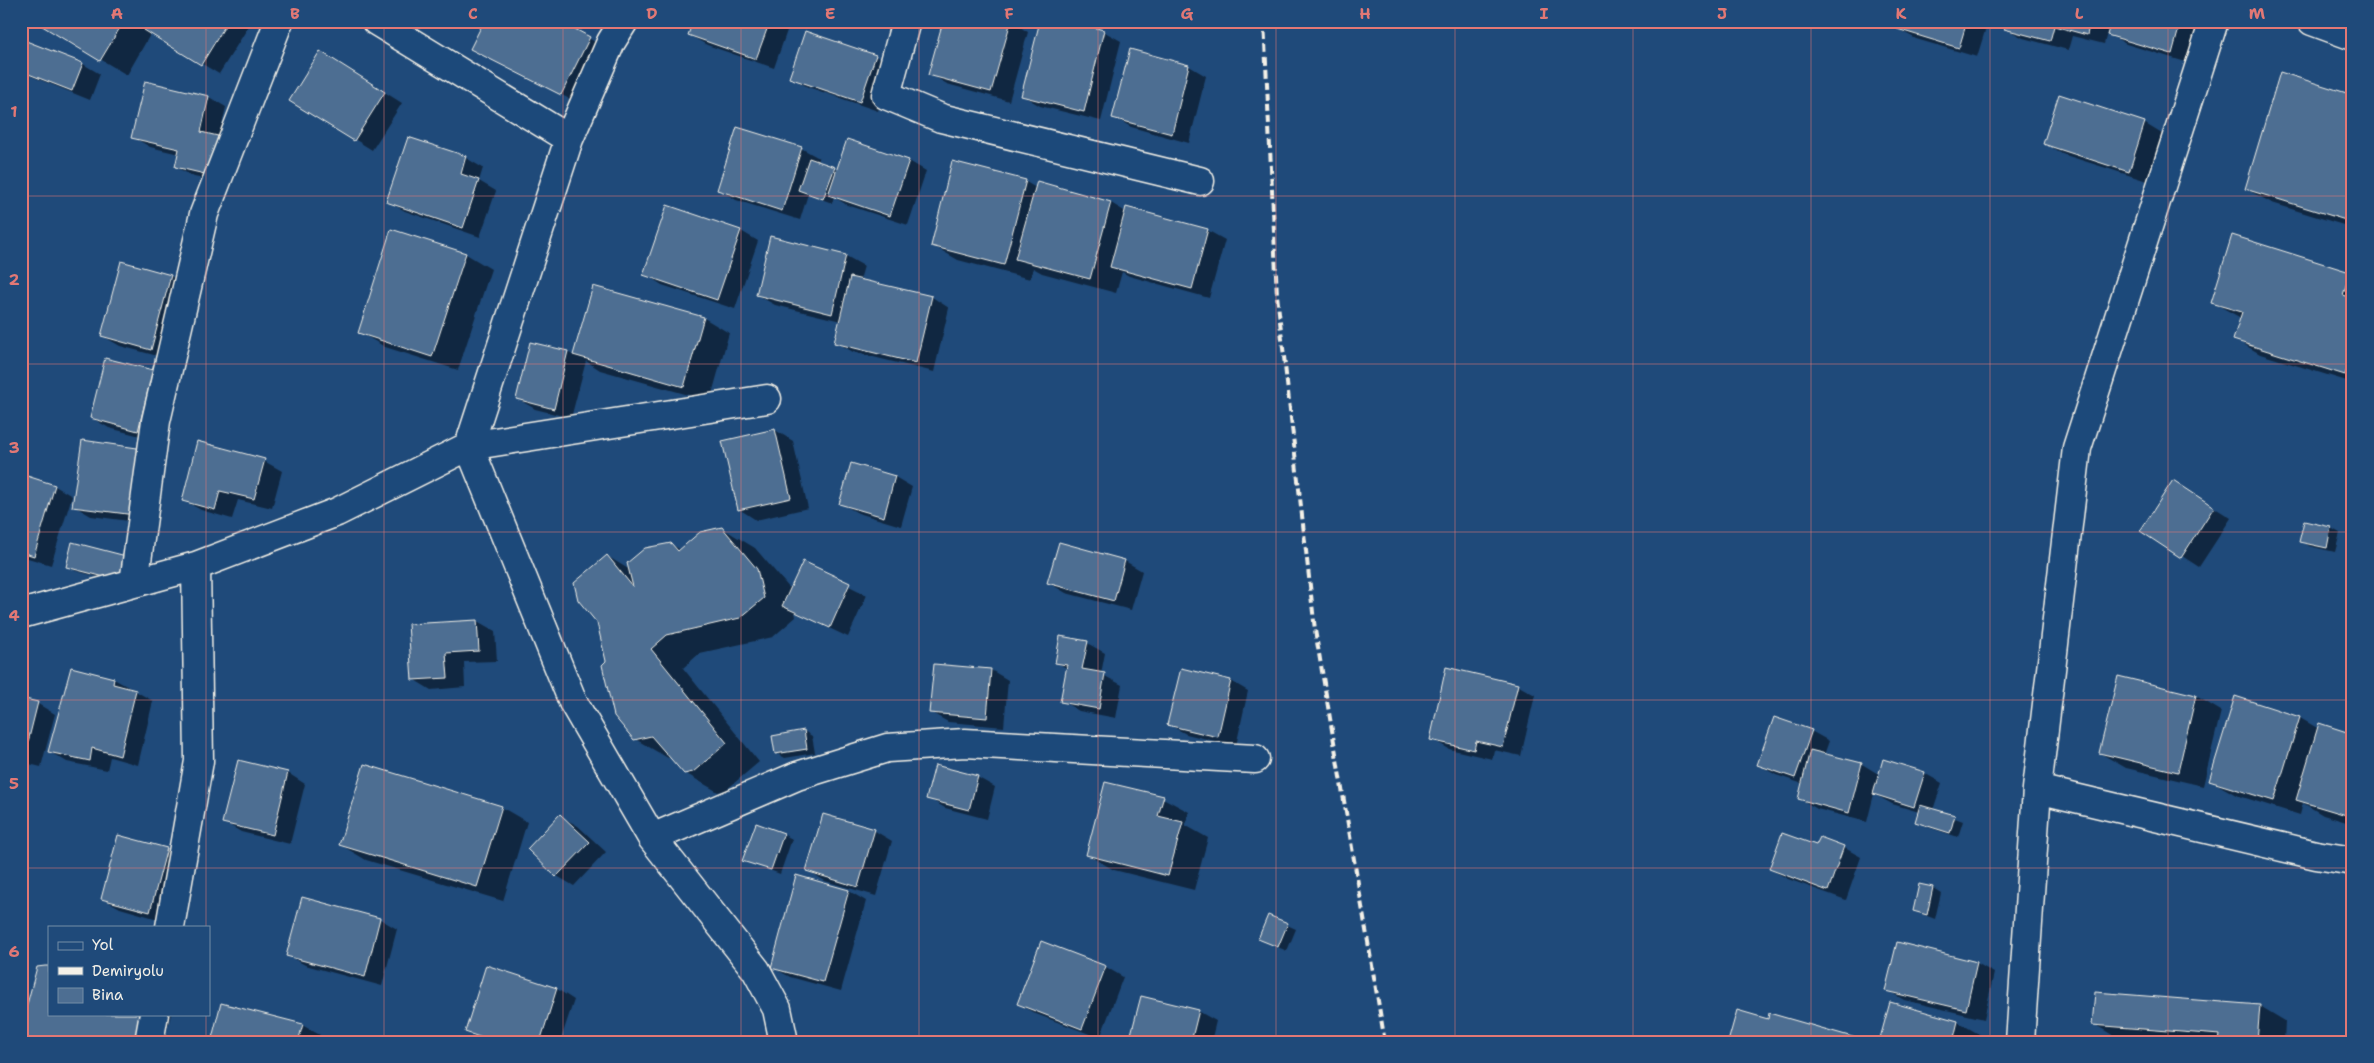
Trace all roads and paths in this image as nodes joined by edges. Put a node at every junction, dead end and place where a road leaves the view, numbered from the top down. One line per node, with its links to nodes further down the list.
1 (279, 21): 13 (street)
2 (376, 21): 8 (street)
3 (624, 21): 8 (street)
4 (906, 21): 9 (street)
5 (2214, 21): 16 (street)
6 (2312, 21): 7 (street)
7 (2353, 36)
8 (569, 139): 11 (street)
9 (1200, 181)
10 (767, 399): 11 (street)
11 (468, 446): 12 (street); 17 (street)
12 (196, 566): 13 (street); 19 (street)
13 (134, 583): 14 (street)
14 (21, 614)
15 (1255, 758): 17 (street)
16 (2037, 788): 18 (street); 23 (street)
17 (652, 838): 22 (street)
18 (2353, 861)
19 (170, 926)
20 (154, 1016): 21 (street)
21 (149, 1042)
22 (784, 1042)
23 (2020, 1042)

